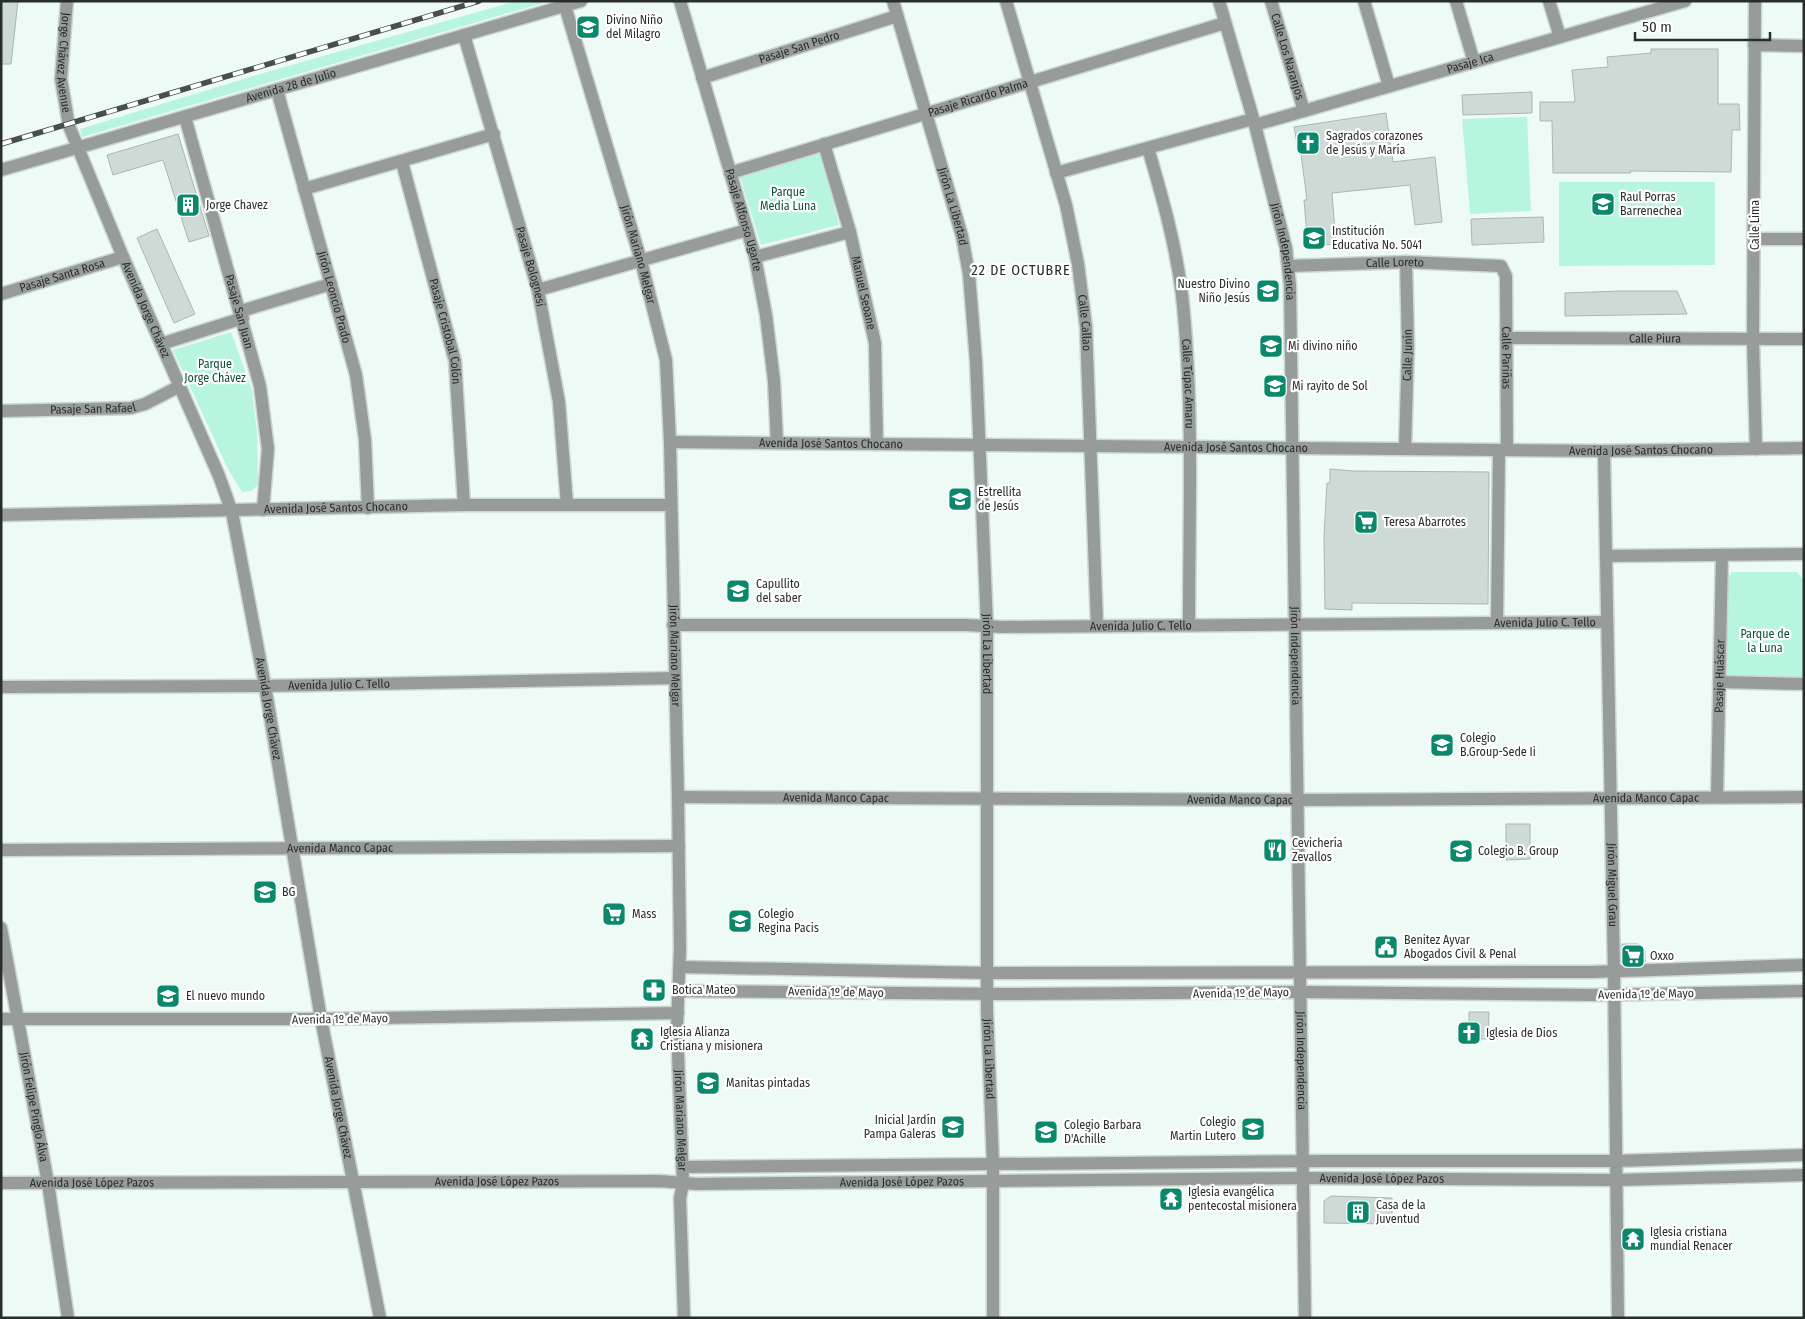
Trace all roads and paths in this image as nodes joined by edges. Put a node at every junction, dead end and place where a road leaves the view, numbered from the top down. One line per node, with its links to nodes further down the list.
1 (67, 1): 30 (street, Jorge Chávez Avenue)
2 (581, 1): 13 (street, Avenida 28 de Julio)
3 (680, 1): 22 (street, Pasaje Alfonso Ugarte)
4 (892, 1): 15 (street, Jirón La Libertad)
5 (1006, 1): 23 (street, Calle Callao)
6 (1219, 1): 16 (street, Jirón Independencia)
7 (1272, 1): 26 (street, Calle Los Naranjos)
8 (1364, 1): 24 (street)
9 (1456, 1): 21 (street)
10 (1549, 1): 18 (street)
11 (1685, 1): 14 (street, Pasaje Ica)
12 (1756, 1): 19 (street, Calle Lima)
13 (566, 6): 17 (street, Avenida 28 de Julio); 46 (street, Jirón Mariano Melgar)
14 (1647, 7): 18 (street, Pasaje Ica)
15 (897, 16): 22 (street, Pasaje San Pedro); 27 (street, Jirón La Libertad)
16 (1225, 23): 23 (street, Pasaje Ricardo Palma); 29 (street, Jirón Independencia)
17 (464, 35): 25 (street, Avenida 28 de Julio); 31 (street, Pasaje Bolognesi)
18 (1560, 37): 21 (street, Pasaje Ica)
19 (1754, 46): 20 (street); 42 (street, Calle Lima)
20 (1804, 46)
21 (1474, 62): 24 (street, Pasaje Ica)
22 (702, 78): 37 (street, Pasaje Alfonso Ugarte)
23 (1030, 82): 27 (street, Pasaje Ricardo Palma); 38 (street, Calle Callao)
24 (1389, 86): 26 (street, Pasaje Ica)
25 (277, 90): 28 (street, Avenida 28 de Julio); 39 (street, Jirón Leoncio Prado)
26 (1304, 111): 29 (street, Pasaje Ica)
27 (926, 112): 32 (street, Pasaje Ricardo Palma); 63 (street, Jirón La Libertad)
28 (185, 117): 33 (street, Avenida 28 de Julio); 53 (street, Pasaje San Juan)
29 (1254, 122): 34 (street, Pasaje Ica); 48 (street, Jirón Independencia)
30 (69, 126): 33 (street, Avenida Jorge Chávez)
31 (494, 134): 35 (street); 51 (street, Pasaje Bolognesi)
32 (824, 144): 37 (street, Pasaje Ricardo Palma); 41 (street, Manuel Seoane)
33 (78, 148): 36 (street, Avenida 28 de Julio); 44 (street, Avenida Jorge Chávez)
34 (1148, 148): 38 (street, Pasaje Ica); 65 (street, Calle Túpac Amaru)
35 (402, 162): 39 (street); 73 (street, Pasaje Cristobal Colón)
36 (1, 170)
37 (730, 173): 40 (street, Pasaje Alfonso Ugarte)
38 (1056, 174): 64 (street, Calle Callao)
39 (304, 189): 50 (street, Jirón Leoncio Prado)
40 (747, 230): 45 (street, Pasaje Alfonso Ugarte); 46 (street)
41 (850, 232): 45 (street); 62 (street, Manuel Seoane)
42 (1755, 239): 43 (street); 55 (street, Calle Lima)
43 (1804, 239)
44 (123, 257): 52 (street, Pasaje Santa Rosa); 57 (street, Avenida Jorge Chávez)
45 (755, 257): 61 (street, Pasaje Alfonso Ugarte)
46 (641, 261): 51 (street); 60 (street, Jirón Mariano Melgar)
47 (1406, 262): 48 (street, Calle Loreto); 49 (street, Calle Loreto); 68 (street, Calle Junín)
48 (1289, 266): 66 (street, Jirón Independencia)
49 (1501, 266): 54 (street, Calle Pariñas)
50 (330, 284): 53 (street); 75 (street, Jirón Leoncio Prado)
51 (538, 290): 74 (street, Pasaje Bolognesi)
52 (1, 294)
53 (242, 315): 57 (street); 76 (street, Pasaje San Juan)
54 (1506, 338): 55 (street, Calle Piura); 70 (street, Calle Pariñas)
55 (1754, 339): 56 (street, Calle Piura); 69 (street, Calle Lima)
56 (1804, 339)
57 (161, 344): 58 (street, Avenida Jorge Chávez)
58 (180, 386): 59 (street, Pasaje San Rafael); 77 (street, Avenida Jorge Chávez)
59 (1, 410)
60 (670, 442): 61 (street, Avenida José Santos Chocano); 72 (street, Jirón Mariano Melgar)
61 (777, 443): 62 (street, Avenida José Santos Chocano)
62 (877, 444): 63 (street, Avenida José Santos Chocano)
63 (979, 445): 64 (street, Avenida José Santos Chocano); 88 (street, Jirón La Libertad)
64 (1092, 446): 65 (street, Avenida José Santos Chocano); 86 (street, Calle Callao)
65 (1189, 446): 66 (street, Avenida José Santos Chocano); 85 (street, Calle Túpac Amaru)
66 (1294, 448): 68 (street, Avenida José Santos Chocano); 84 (street, Jirón Independencia)
67 (1804, 448): 69 (street, Avenida José Santos Chocano)
68 (1405, 449): 70 (street, Avenida José Santos Chocano)
69 (1756, 449): 71 (street, Avenida José Santos Chocano)
70 (1503, 450): 71 (street, Avenida José Santos Chocano); 82 (street, Calle Pariñas)
71 (1604, 451): 81 (street, Jirón Miguel Grau)
72 (671, 504): 74 (street, Avenida José Santos Chocano); 87 (street, Jirón Mariano Melgar)
73 (464, 505): 74 (street, Avenida José Santos Chocano); 75 (street, Avenida José Santos Chocano)
74 (566, 505)
75 (368, 508): 76 (street, Avenida José Santos Chocano)
76 (263, 510): 77 (street, Avenida José Santos Chocano)
77 (232, 512): 78 (street, Avenida José Santos Chocano); 92 (street, Avenida Jorge Chávez)
78 (1, 515)
79 (1804, 554): 80 (street)
80 (1722, 555): 81 (street); 90 (street, Pasaje Huáscar)
81 (1606, 556): 83 (street, Jirón Miguel Grau)
82 (1497, 621): 83 (street, Avenida Julio C. Tello); 84 (street, Avenida Julio C. Tello)
83 (1607, 622): 97 (street, Jirón Miguel Grau)
84 (1297, 623): 85 (street, Avenida Julio C. Tello); 99 (street, Jirón Independencia)
85 (1189, 624): 86 (street, Avenida Julio C. Tello)
86 (1098, 625): 88 (street, Avenida Julio C. Tello)
87 (674, 626): 88 (street, Avenida Julio C. Tello); 89 (street, Jirón Mariano Melgar)
88 (987, 626): 98 (street, Jirón La Libertad)
89 (675, 678): 92 (street, Avenida Julio C. Tello); 94 (street, Jirón Mariano Melgar)
90 (1719, 682): 91 (street); 95 (street, Pasaje Huáscar)
91 (1804, 684)
92 (265, 686): 93 (street, Avenida Julio C. Tello); 101 (street, Avenida Jorge Chávez)
93 (1, 687)
94 (678, 797): 98 (street, Avenida Manco Capac); 100 (street, Jirón Mariano Melgar)
95 (1717, 797): 96 (street, Avenida Manco Capac); 97 (street, Avenida Manco Capac)
96 (1804, 797)
97 (1611, 798): 99 (street, Avenida Manco Capac); 107 (street, Jirón Miguel Grau)
98 (986, 800): 99 (street, Avenida Manco Capac); 108 (street, Jirón La Libertad)
99 (1299, 800): 106 (street, Jirón Independencia)
100 (679, 846): 101 (street, Avenida Manco Capac); 105 (street, Jirón Mariano Melgar)
101 (292, 849): 102 (street, Avenida Manco Capac); 116 (street, Avenida Jorge Chávez)
102 (1, 850)
103 (1, 928): 117 (street, Jirón Felipe Pinglo Álva)
104 (1804, 965): 107 (street, Avenida 1º de Mayo)
105 (680, 967): 108 (street, Avenida 1º de Mayo); 110 (street, Jirón Mariano Melgar)
106 (1302, 972): 107 (street, Avenida 1º de Mayo); 108 (street, Avenida 1º de Mayo); 111 (street, Jirón Independencia)
107 (1614, 972): 113 (street, Jirón Miguel Grau)
108 (988, 973): 112 (street, Jirón La Libertad)
109 (1804, 990): 113 (street, Avenida 1º de Mayo)
110 (679, 991): 112 (street, Avenida 1º de Mayo); 114 (street, Jirón Mariano Melgar)
111 (1302, 992): 112 (street, Avenida 1º de Mayo); 113 (street, Avenida 1º de Mayo); 119 (street, Jirón Independencia)
112 (987, 994): 121 (street, Jirón La Libertad)
113 (1614, 994): 120 (street, Jirón Miguel Grau)
114 (678, 1013): 116 (street, Avenida 1º de Mayo); 122 (street, Jirón Mariano Melgar)
115 (1, 1019): 117 (street, Avenida 1º de Mayo)
116 (321, 1019): 117 (street, Avenida 1º de Mayo); 129 (street, Avenida Jorge Chávez)
117 (19, 1020): 128 (street, Jirón Felipe Pinglo Álva)
118 (1804, 1155): 120 (street, Avenida José López Pazos)
119 (1303, 1161): 120 (street, Avenida José López Pazos); 121 (street, Avenida José López Pazos); 124 (street, Jirón Independencia)
120 (1615, 1161): 125 (street, Jirón Miguel Grau)
121 (993, 1164): 122 (street, Avenida José López Pazos); 126 (street, Jirón La Libertad)
122 (682, 1167): 130 (street, Jirón Mariano Melgar)
123 (1804, 1175): 125 (street, Avenida José López Pazos)
124 (1302, 1178): 125 (street, Avenida José López Pazos); 126 (street, Avenida José López Pazos); 135 (street, Jirón Independencia)
125 (1616, 1180): 136 (street, Jirón Miguel Grau)
126 (993, 1181): 130 (street, Avenida José López Pazos); 134 (street, Jirón La Libertad)
127 (1, 1183): 128 (street, Avenida José López Pazos)
128 (48, 1183): 129 (street, Avenida José López Pazos); 131 (street, Jirón Felipe Pinglo Álva)
129 (354, 1183): 130 (street, Avenida José López Pazos); 132 (street, Avenida Jorge Chávez)
130 (683, 1184): 133 (street, Jirón Mariano Melgar)
131 (68, 1318)
132 (380, 1318)
133 (684, 1318)
134 (993, 1318)
135 (1305, 1318)
136 (1618, 1318)

